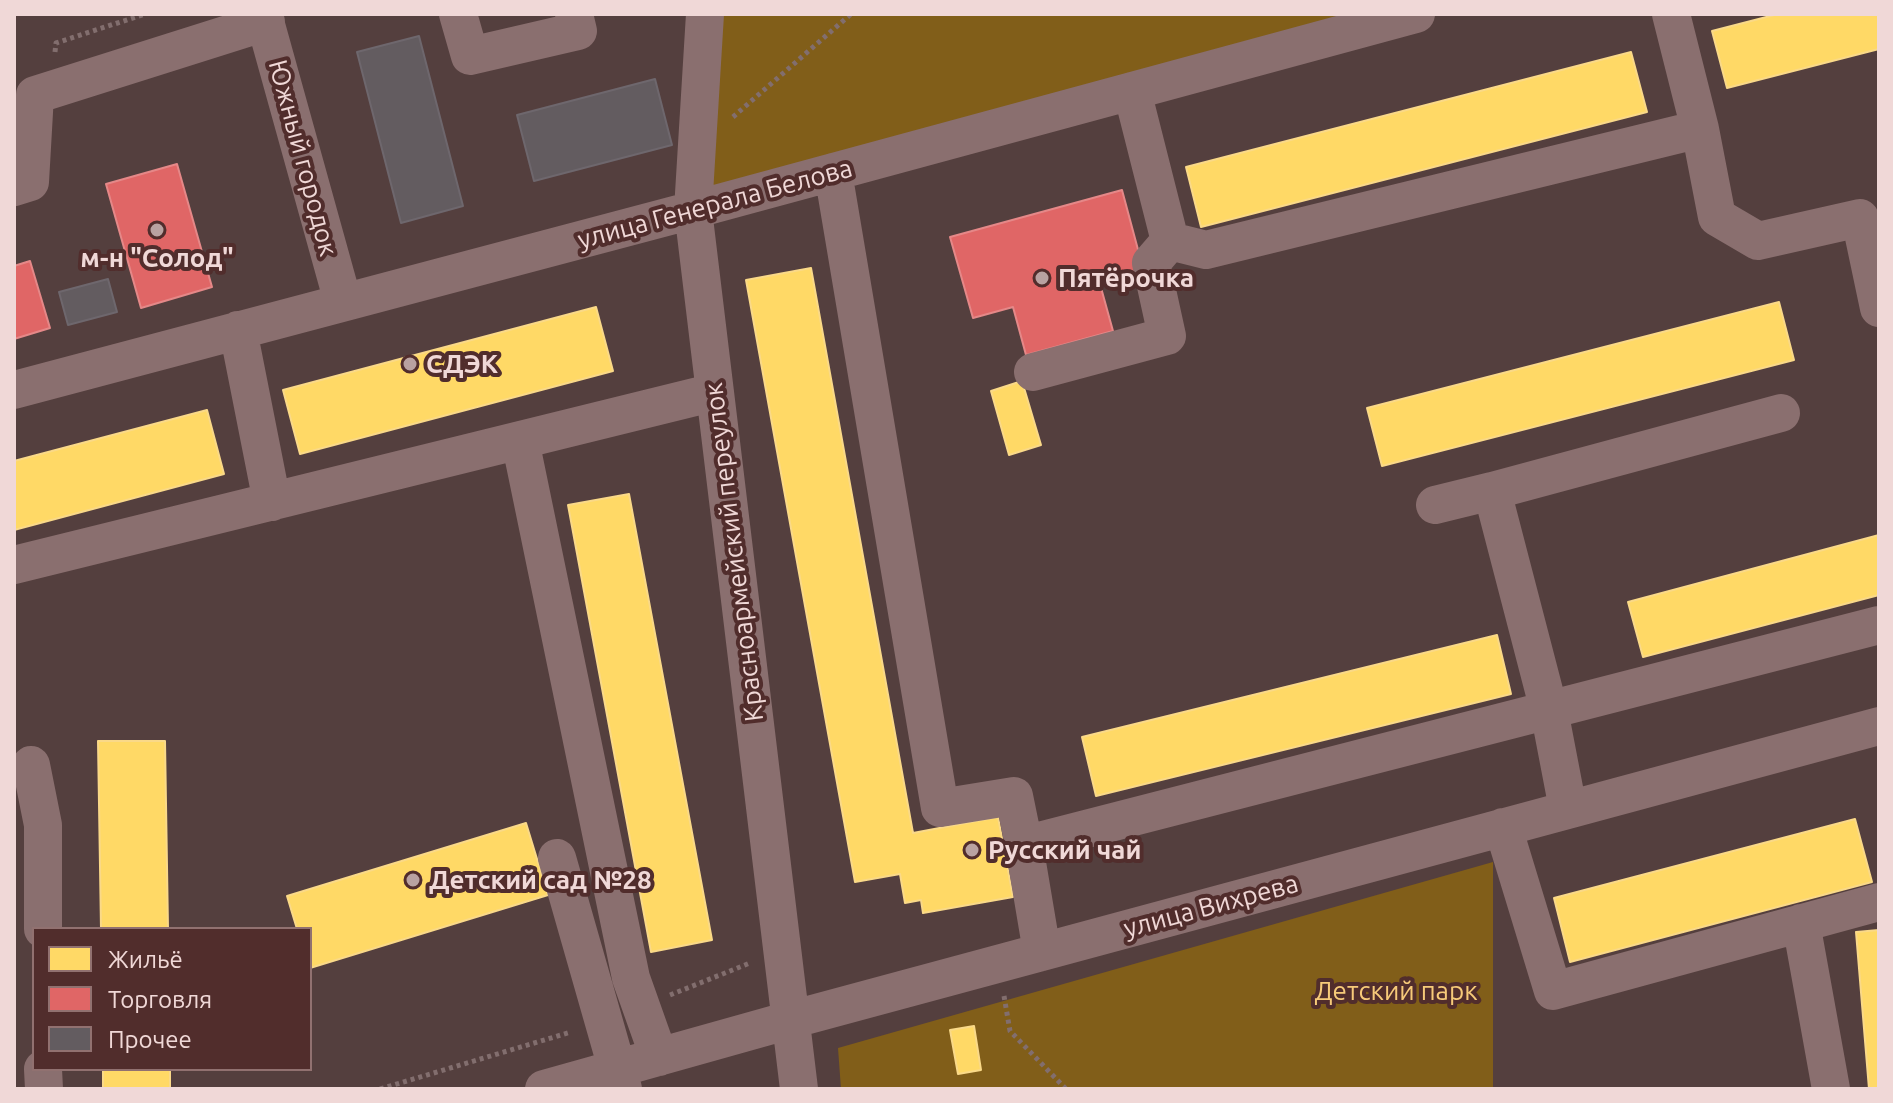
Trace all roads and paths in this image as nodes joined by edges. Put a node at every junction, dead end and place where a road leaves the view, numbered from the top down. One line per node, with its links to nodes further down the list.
1 (458, 14): 2 (street)
2 (574, 14)
3 (705, 14): 11 (street, Красноармейский переулок)
4 (851, 14): 11 (path)
5 (1416, 14): 8 (street, улица Генерала Белова)
6 (1671, 14): 10 (street)
7 (264, 18): 9 (street); 16 (street, Южный городок)
8 (1132, 91): 12 (street, улица Генерала Белова); 15 (street)
9 (25, 95): 13 (street)
10 (1700, 129): 15 (street); 17 (street)
11 (697, 149): 14 (street, Красноармейский переулок)
12 (833, 172): 14 (street, улица Генерала Белова); 34 (street)
13 (14, 187)
14 (693, 210): 16 (street, улица Генерала Белова); 21 (street, Красноармейский переулок)
15 (1170, 241): 19 (street)
16 (343, 302): 18 (street, улица Генерала Белова)
17 (1879, 308)
18 (238, 330): 20 (street, улица Генерала Белова); 25 (street)
19 (1033, 372)
20 (14, 390)
21 (715, 392): 23 (street); 41 (street, Красноармейский переулок)
22 (1781, 413): 24 (street)
23 (520, 440): 25 (street); 42 (street)
24 (1492, 491): 26 (street); 29 (street)
25 (272, 502): 27 (street)
26 (1435, 505)
27 (14, 565)
28 (1879, 625): 29 (street)
29 (1549, 710): 32 (street); 34 (street)
30 (1879, 726): 32 (street, улица Вихрева)
31 (31, 765): 38 (street)
32 (1568, 809): 33 (street, улица Вихрева)
33 (1503, 827): 37 (street); 39 (street, улица Вихрева)
34 (1024, 845): 39 (street)
35 (557, 858): 43 (street)
36 (1879, 902): 37 (street)
37 (1801, 923): 47 (street)
38 (43, 927)
39 (1042, 952): 40 (street, улица Вихрева)
40 (997, 963): 41 (street, улица Вихрева); 46 (path)
41 (790, 1020): 42 (street, улица Вихрева); 45 (street, Красноармейский переулок)
42 (659, 1057): 43 (street, улица Вихрева)
43 (620, 1079): 44 (street, улица Вихрева)
44 (544, 1089)
45 (799, 1089)
46 (1066, 1089)
47 (1831, 1089)

